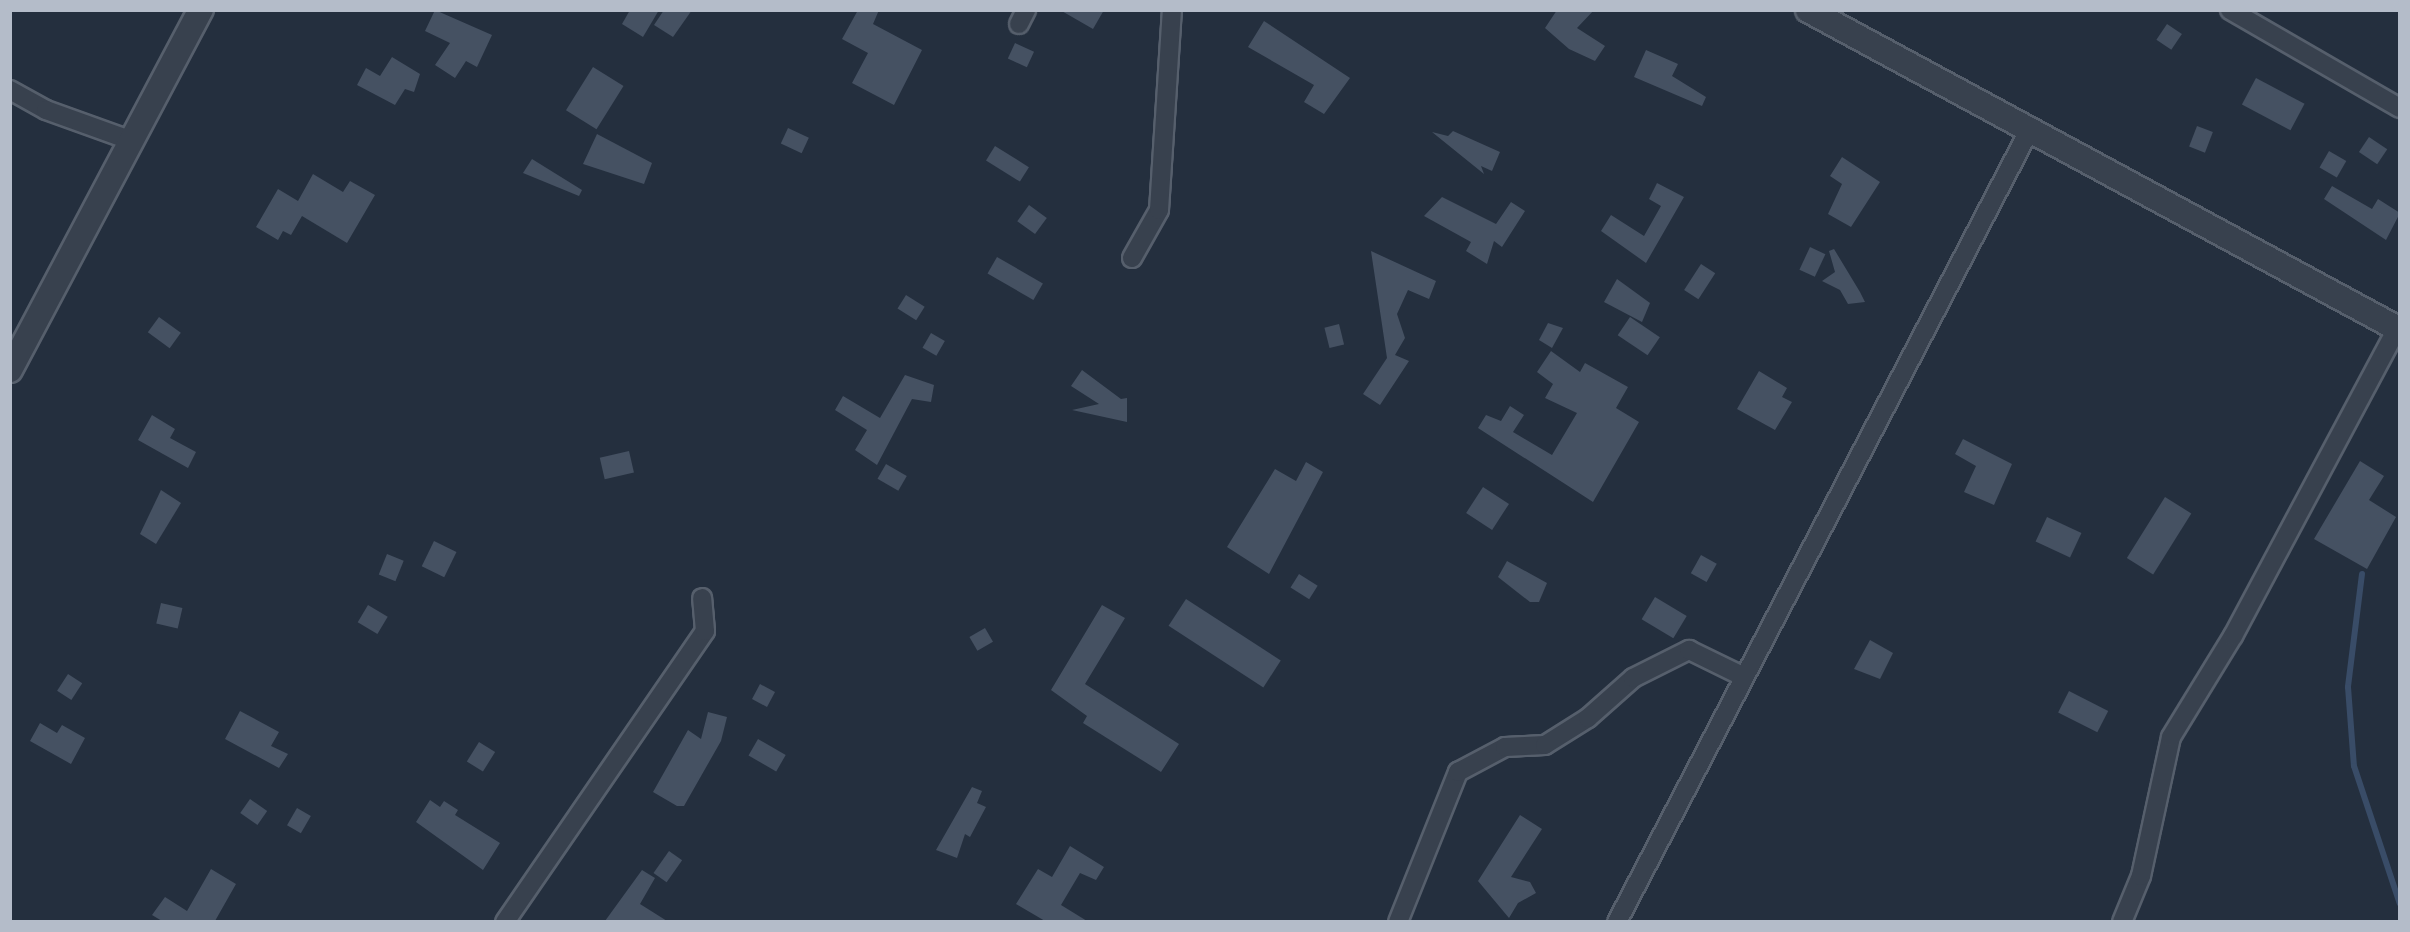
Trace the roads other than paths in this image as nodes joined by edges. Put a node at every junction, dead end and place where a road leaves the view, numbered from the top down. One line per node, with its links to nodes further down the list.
1 (201, 10): 8 (street)
2 (1172, 10): 9 (street)
3 (1808, 10): 7 (street)
4 (2230, 10): 6 (street)
5 (10, 90): 8 (street)
6 (2398, 103)
7 (2029, 131): 10 (street); 13 (street)
8 (132, 141): 11 (street)
9 (1131, 258)
10 (2398, 330): 17 (street)
11 (10, 370)
12 (702, 598): 14 (street)
13 (1742, 676): 15 (street); 16 (street)
14 (505, 921)
15 (1398, 921)
16 (1617, 921)
17 (2122, 921)

